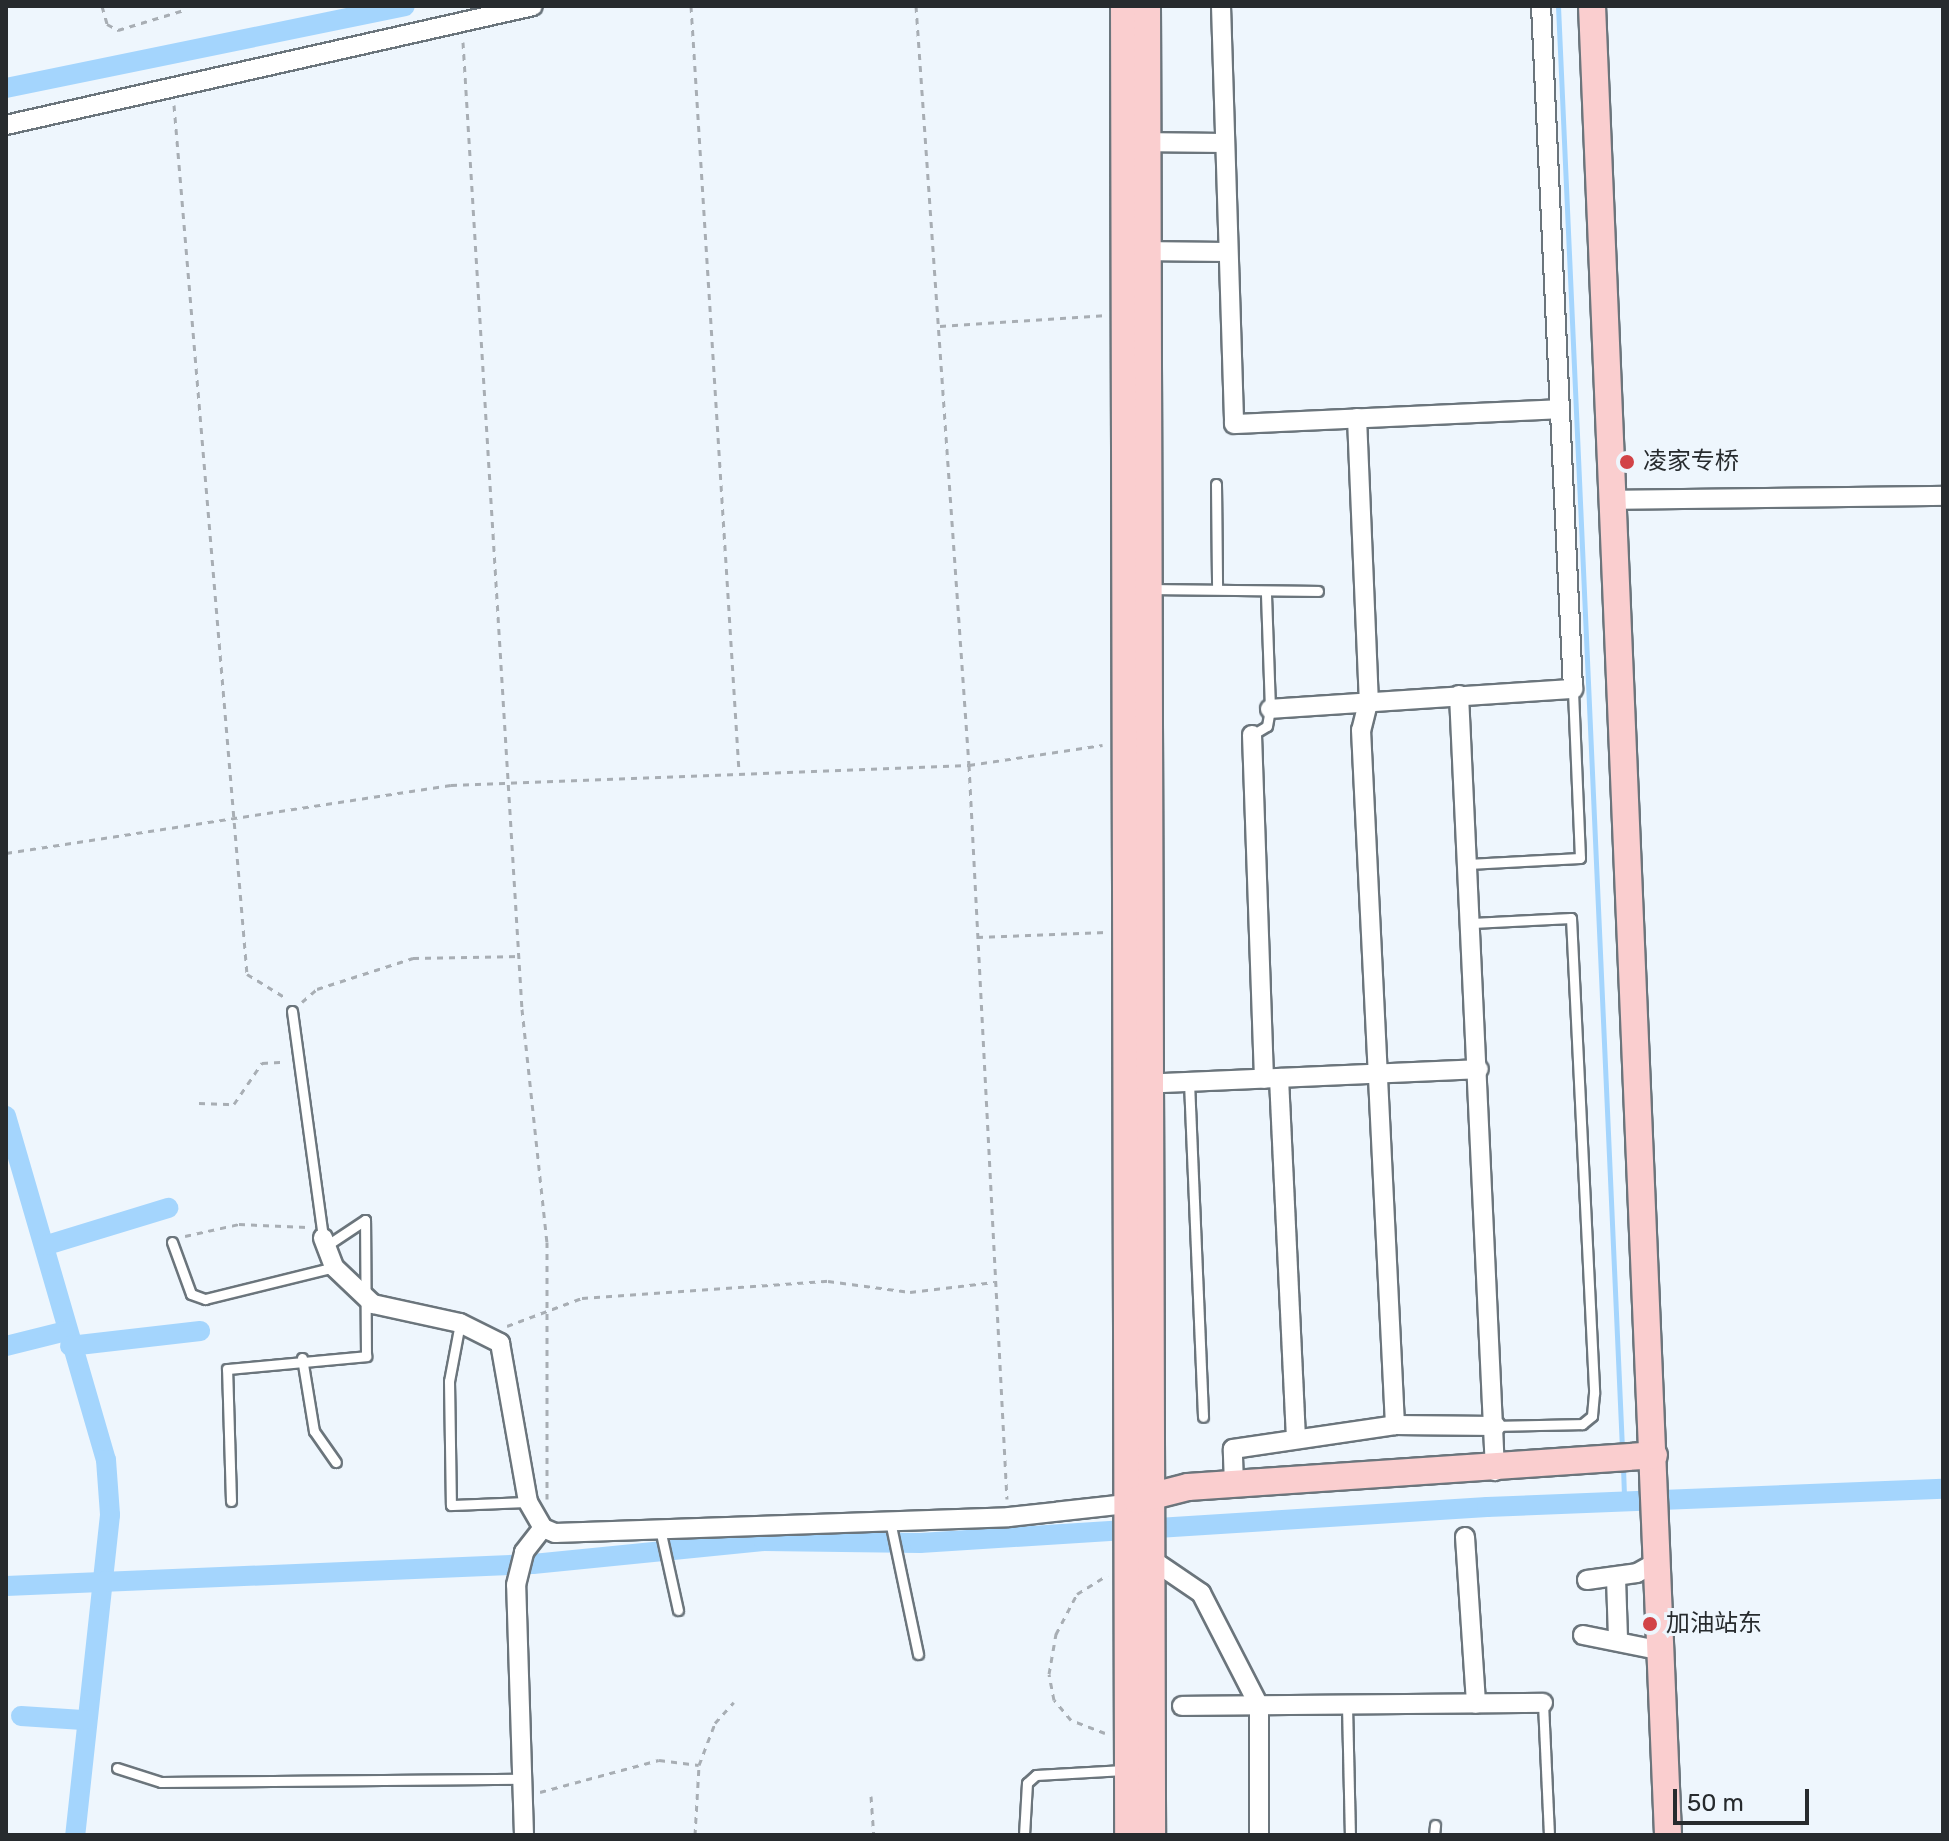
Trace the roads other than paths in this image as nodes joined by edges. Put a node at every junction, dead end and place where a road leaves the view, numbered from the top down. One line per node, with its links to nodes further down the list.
1 (533, 6): 7 (street)
2 (1124, 6): 8 (street)
3 (1147, 6): 8 (street)
4 (1221, 6): 9 (street)
5 (1541, 6): 12 (street)
6 (1592, 6): 16 (street)
7 (6, 125)
8 (1136, 142): 9 (street); 10 (street)
9 (1225, 143): 11 (street)
10 (1135, 252): 11 (street); 18 (street); 19 (street)
11 (1228, 252): 13 (street)
12 (1560, 409): 13 (street); 22 (street)
13 (1357, 418): 24 (street)
14 (1216, 484): 17 (lane)
15 (1943, 496): 16 (street)
16 (1609, 500): 45 (street)
17 (1217, 586): 18 (lane); 21 (lane)
18 (1149, 589): 19 (street); 34 (street)
19 (1121, 590): 34 (street)
20 (1318, 591): 21 (lane)
21 (1266, 593): 25 (lane)
22 (1573, 689): 23 (street); 27 (lane)
23 (1459, 695): 24 (street); 27 (street)
24 (1369, 699): 25 (street); 31 (street)
25 (1270, 709): 26 (lane)
26 (1252, 735): 32 (street)
27 (1468, 864): 28 (street)
28 (1472, 923): 30 (street); 43 (lane)
29 (292, 1011): 35 (lane)
30 (1479, 1069): 31 (street); 43 (street)
31 (1379, 1074): 32 (street); 42 (street)
32 (1272, 1078): 33 (street); 44 (street)
33 (1189, 1082): 34 (street); 41 (lane)
34 (1138, 1084): 54 (street)
35 (324, 1237): 37 (street); 38 (lane)
36 (172, 1242): 37 (lane)
37 (334, 1267): 38 (street)
38 (368, 1300): 39 (street); 40 (lane)
39 (460, 1323): 50 (street); 50 (lane)
40 (302, 1358): 46 (lane); 49 (lane)
41 (1203, 1417)
42 (1395, 1425): 43 (street); 44 (street)
43 (1496, 1426): 47 (street)
44 (1296, 1436): 48 (street)
45 (1633, 1458): 47 (street); 56 (street)
46 (336, 1462)
47 (1495, 1471): 48 (street)
48 (1234, 1485): 54 (street)
49 (231, 1501)
50 (528, 1502): 52 (street)
51 (892, 1525): 53 (street); 54 (street); 63 (lane)
52 (543, 1528): 53 (street); 71 (street)
53 (661, 1534): 59 (lane)
54 (1138, 1534): 68 (street); 70 (street); 75 (street)
55 (1465, 1537): 65 (street)
56 (1659, 1561): 57 (street); 62 (street)
57 (1616, 1578): 58 (street); 61 (street)
58 (1587, 1580)
59 (678, 1610)
60 (1583, 1635): 61 (street)
61 (1618, 1637): 62 (street)
62 (1662, 1651): 79 (street)
63 (918, 1654)
64 (1543, 1703): 65 (street); 78 (lane)
65 (1476, 1704): 66 (street)
66 (1347, 1705): 68 (street); 77 (lane)
67 (1182, 1706): 68 (street)
68 (1259, 1706): 76 (street)
69 (117, 1768): 71 (lane)
70 (1128, 1770): 73 (lane); 74 (street)
71 (522, 1787): 72 (street)
72 (524, 1835)
73 (1024, 1835)
74 (1128, 1835)
75 (1152, 1835)
76 (1259, 1835)
77 (1350, 1835)
78 (1549, 1835)
79 (1668, 1835)

